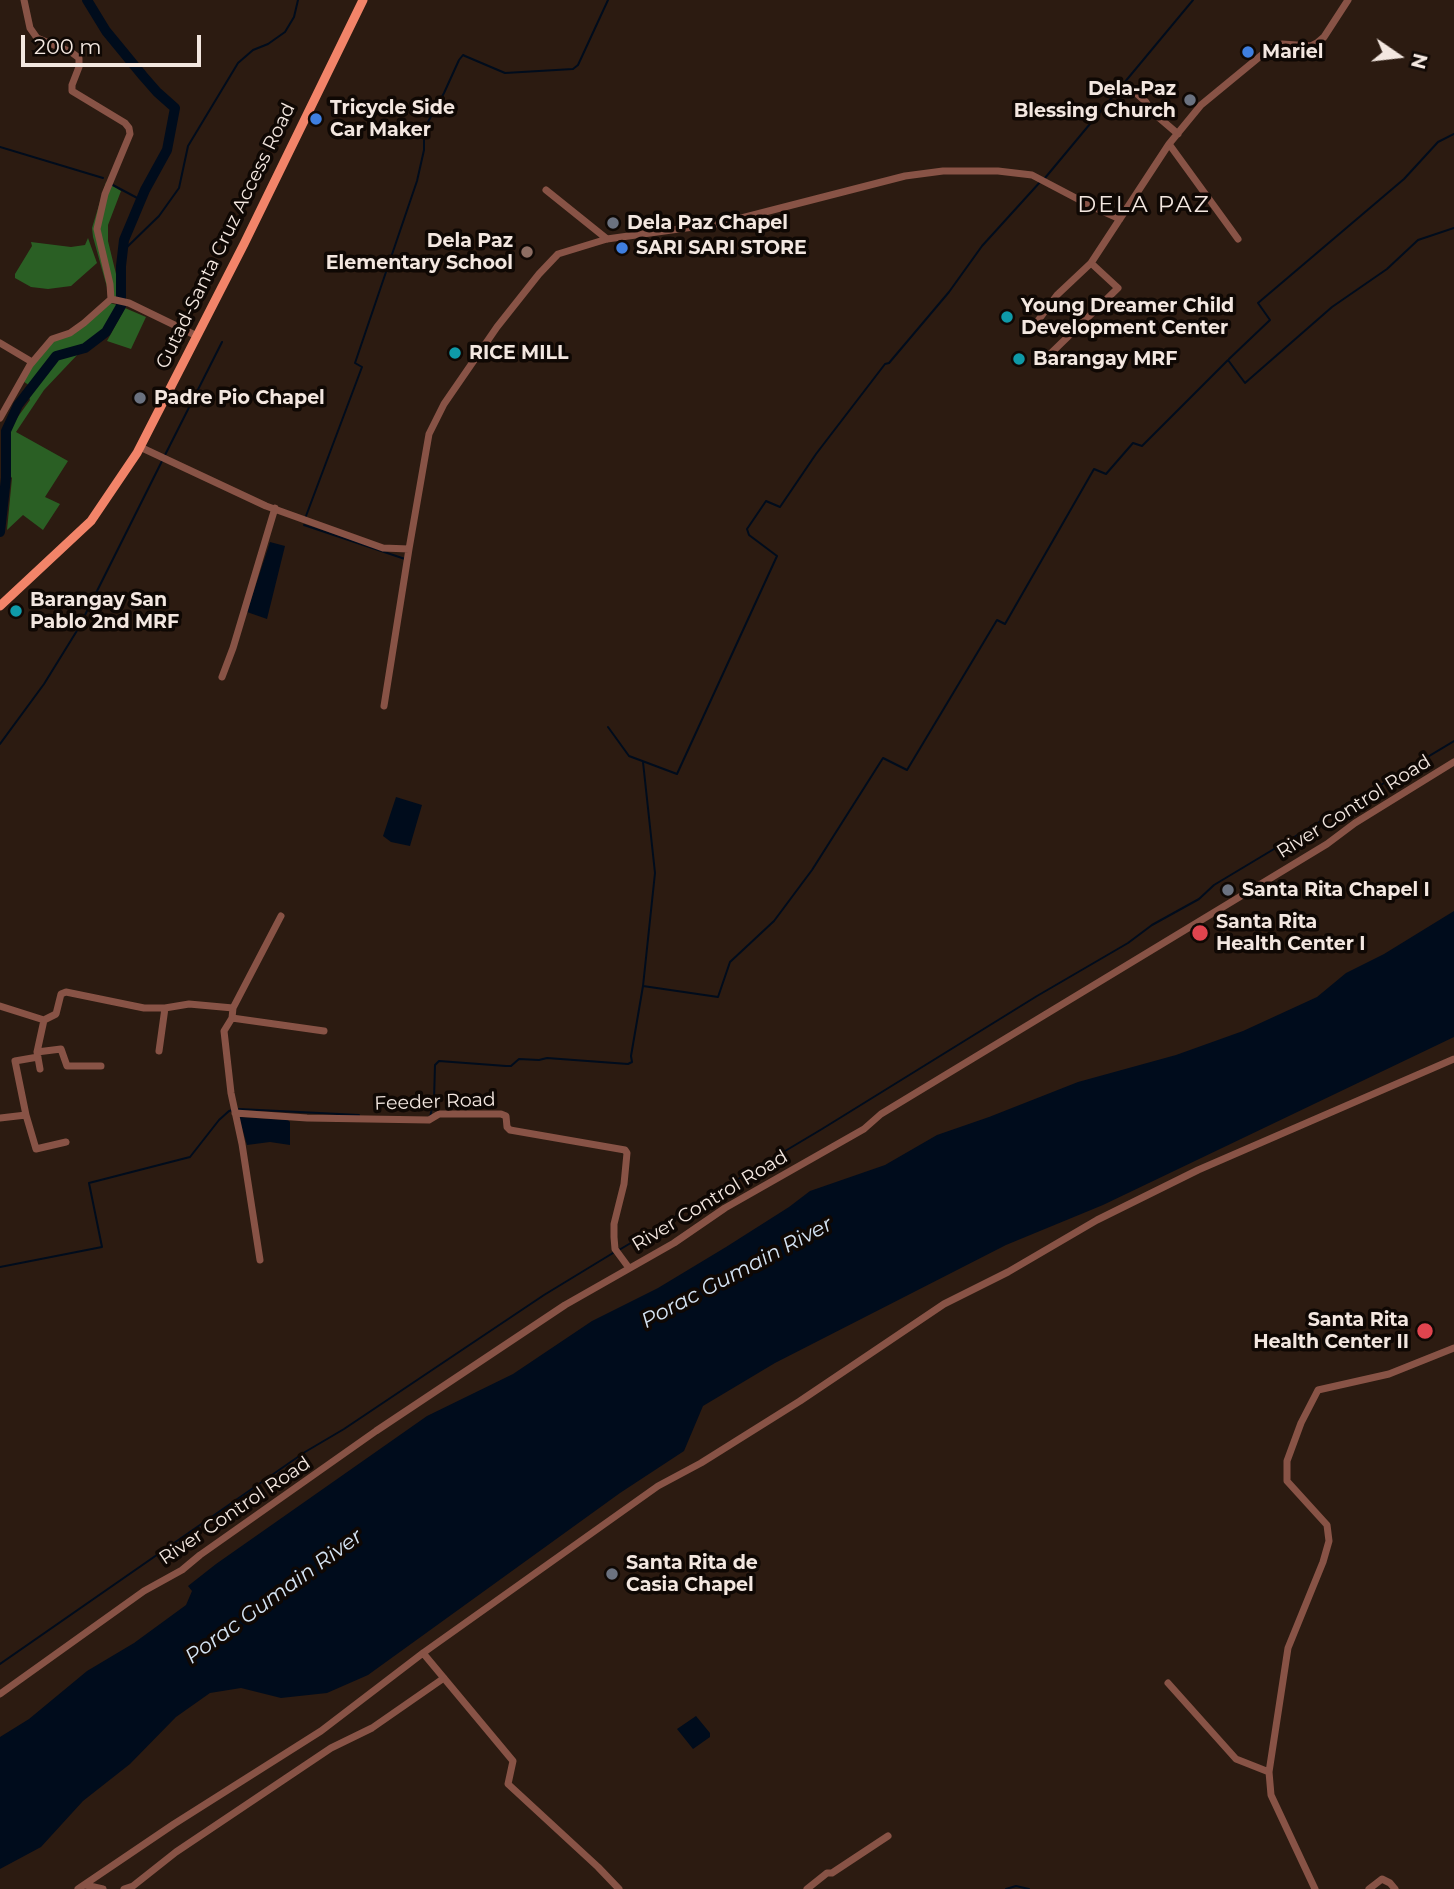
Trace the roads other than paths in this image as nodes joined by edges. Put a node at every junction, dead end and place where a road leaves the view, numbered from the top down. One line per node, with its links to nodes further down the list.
1 (24, 0): 12 (street)
2 (363, 0): 14 (main road, Gutad-Santa Cruz Access Road)
3 (1348, 0): 5 (street)
4 (1128, 86): 5 (street)
5 (1178, 134): 6 (street)
6 (1169, 144): 8 (street); 10 (street)
7 (546, 190): 9 (street)
8 (1120, 219): 9 (street); 11 (street)
9 (607, 239): 21 (street)
10 (1238, 239)
11 (1091, 263): 13 (street); 16 (street)
12 (114, 300): 14 (street); 17 (street)
13 (1031, 330)
14 (197, 336): 19 (main road, Gutad-Santa Cruz Access Road)
15 (0, 343): 17 (street)
16 (1045, 359)
17 (32, 362): 18 (street)
18 (0, 418)
19 (140, 447): 20 (street); 22 (main road, Gutad-Santa Cruz Access Road)
20 (275, 508): 21 (street); 23 (street)
21 (409, 549): 24 (street)
22 (0, 606)
23 (222, 677)
24 (384, 706)
25 (1454, 762): 43 (street, River Control Road)
26 (281, 916): 29 (street)
27 (0, 1006): 31 (street)
28 (165, 1008): 29 (street); 31 (street); 33 (street)
29 (233, 1008): 30 (street)
30 (232, 1018): 32 (street); 38 (street)
31 (44, 1020): 34 (street)
32 (324, 1031)
33 (159, 1051)
34 (37, 1055): 36 (street); 37 (street); 39 (street)
35 (1454, 1059): 45 (street)
36 (101, 1066)
37 (40, 1069)
38 (234, 1110): 42 (street); 43 (street, Feeder Road)
39 (26, 1115): 40 (street); 41 (street)
40 (0, 1118)
41 (66, 1142)
42 (260, 1260)
43 (629, 1268): 48 (street, River Control Road)
44 (1454, 1348): 49 (street)
45 (423, 1653): 46 (street); 51 (street)
46 (444, 1678): 53 (street); 54 (street)
47 (1168, 1683): 49 (street)
48 (0, 1693)
49 (1269, 1772): 56 (street)
50 (888, 1836): 55 (street)
51 (81, 1887): 52 (street)
52 (103, 1889)
53 (124, 1889)
54 (619, 1889)
55 (807, 1889)
56 (1315, 1889)
57 (1369, 1889): 58 (street)
58 (1395, 1889)

